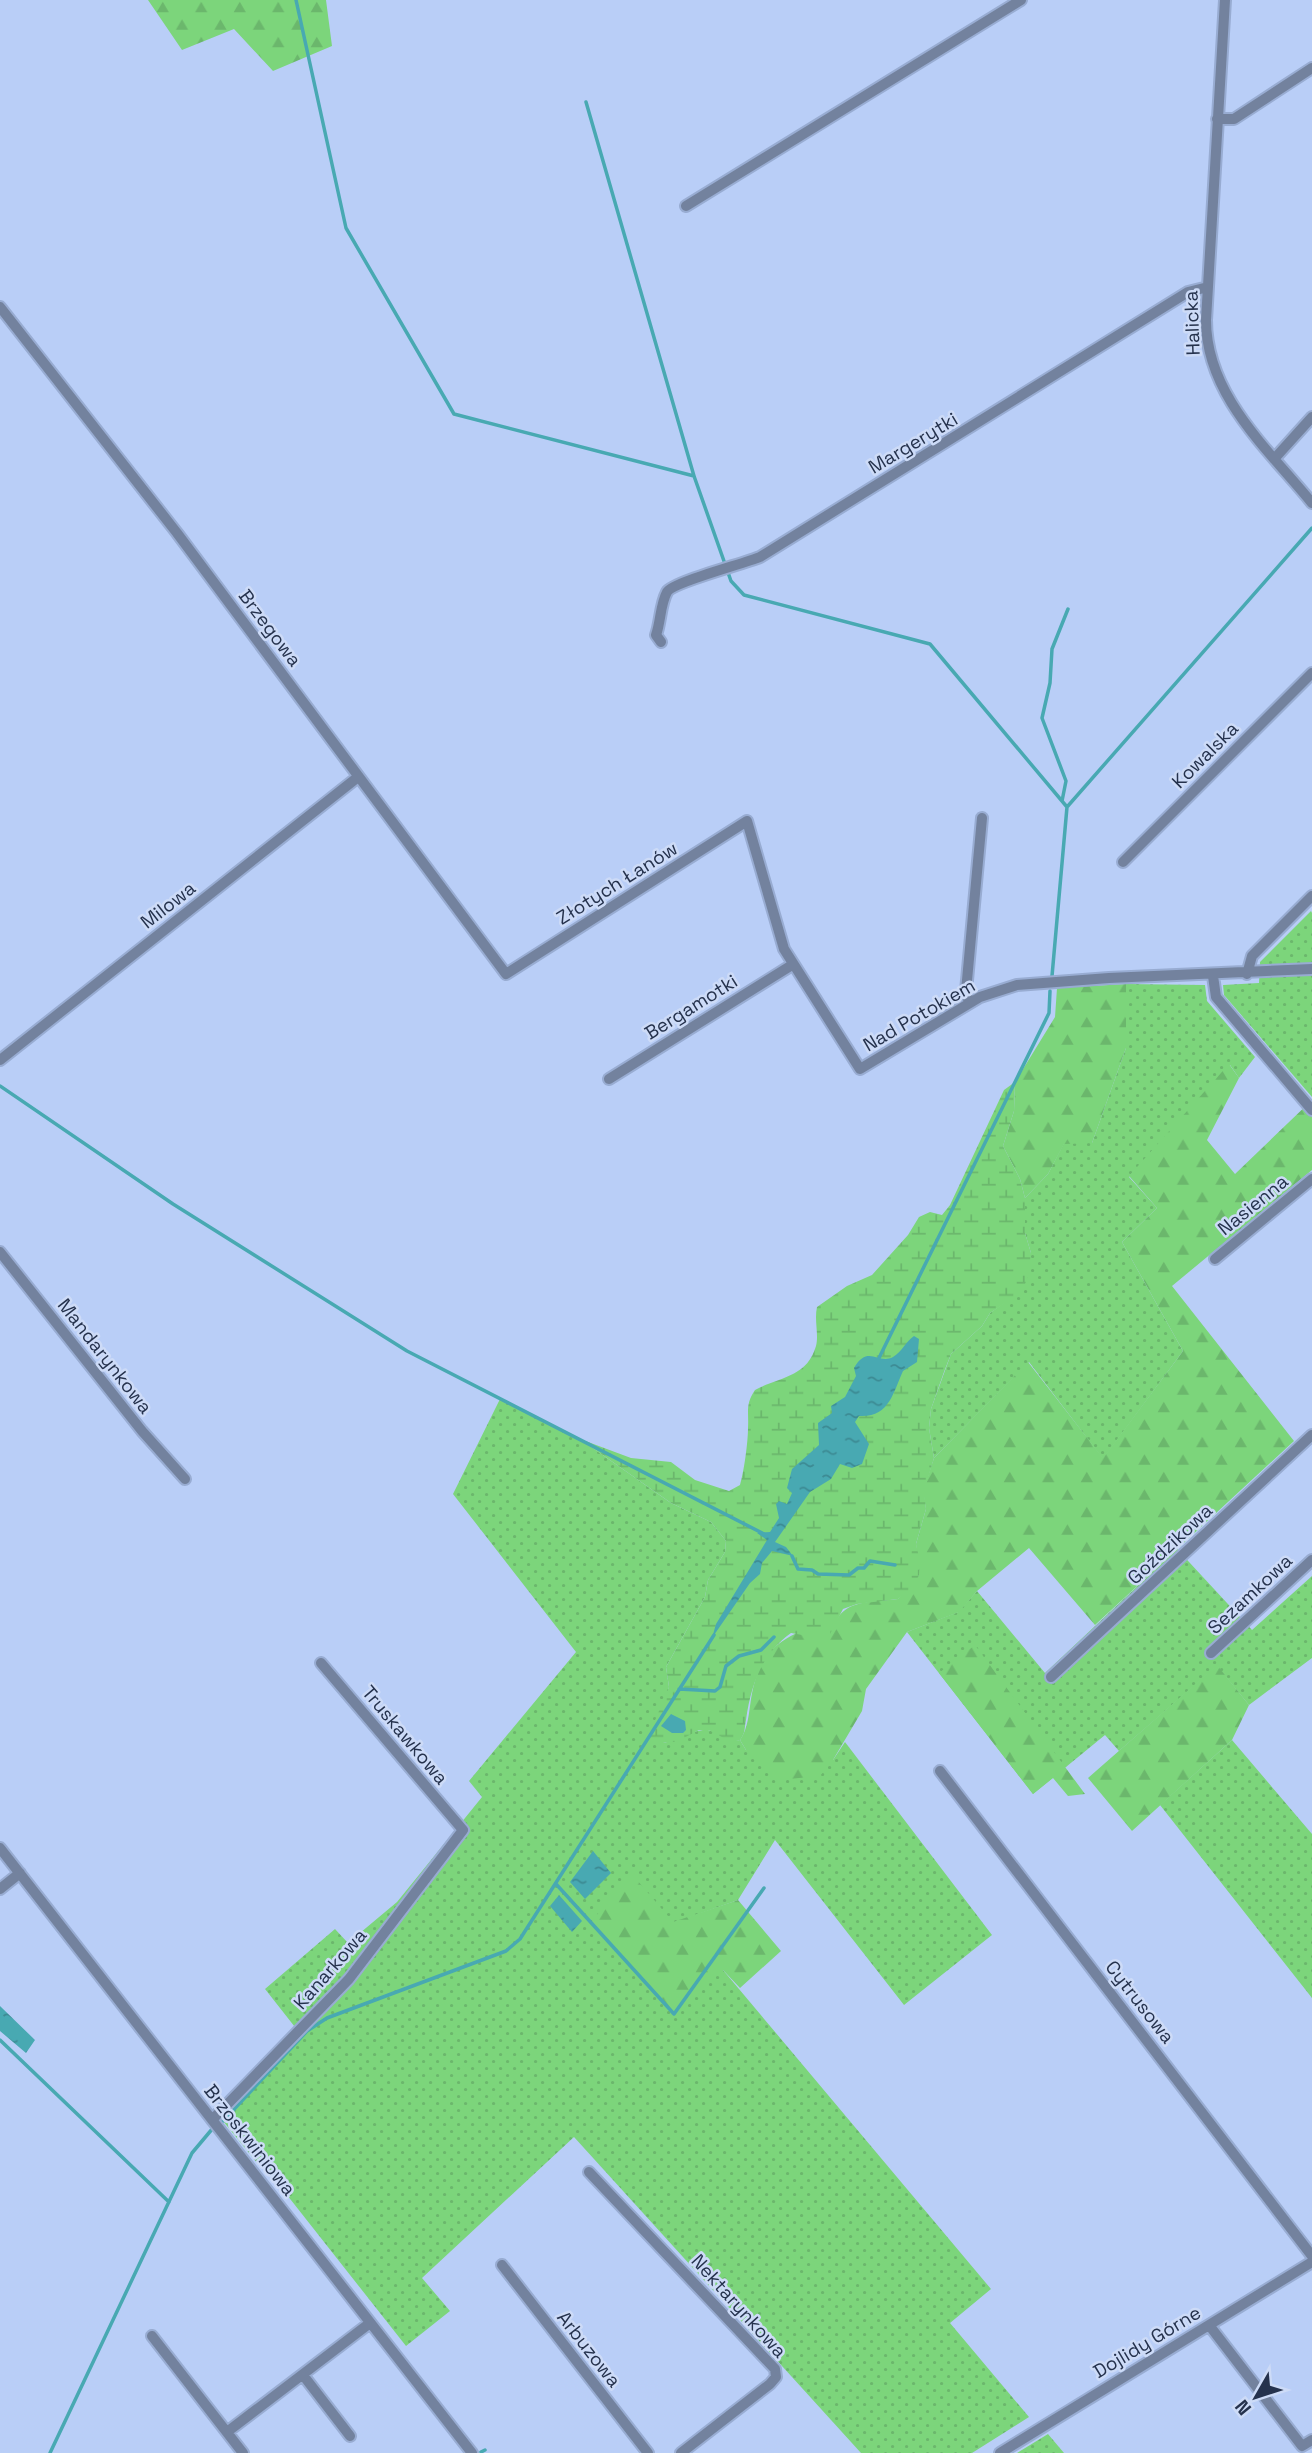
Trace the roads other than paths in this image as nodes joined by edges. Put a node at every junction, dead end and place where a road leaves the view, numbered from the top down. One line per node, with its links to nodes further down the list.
1 (1021, 0): 5 (street)
2 (1225, 0): 4 (street, Halicka)
3 (1312, 68): 4 (street)
4 (1217, 113): 6 (street, Halicka)
5 (686, 206)
6 (1208, 287): 9 (street, Halicka); 11 (street, Margerytki)
7 (0, 307): 13 (street, Brzegowa)
8 (1312, 417): 9 (street)
9 (1275, 458): 10 (street, Halicka)
10 (1312, 503)
11 (658, 638)
12 (1312, 673): 16 (street, Kowalska)
13 (358, 777): 20 (street, Brzegowa); 24 (street, Milowa)
14 (982, 818): 23 (street)
15 (747, 821): 18 (street, Nad Potokiem); 20 (street, Złotych Łanów)
16 (1123, 862)
17 (1312, 896): 21 (street)
18 (792, 965): 23 (street, Nad Potokiem); 25 (street, Bergamotki)
19 (1312, 969): 21 (street, Nad Potokiem)
20 (506, 974)
21 (1247, 974): 22 (street, Nad Potokiem)
22 (1213, 976): 23 (street, Nad Potokiem); 26 (street)
23 (969, 1003)
24 (0, 1060)
25 (609, 1079)
26 (1312, 1110)
27 (1312, 1179): 29 (street, Nasienna)
28 (0, 1252): 31 (street, Mandarynkowa)
29 (1215, 1259)
30 (1312, 1436): 35 (street, Goździkowa)
31 (185, 1479)
32 (1312, 1560): 33 (street, Sezamkowa)
33 (1211, 1653)
34 (321, 1663): 37 (street, Truskawkowa)
35 (1051, 1677)
36 (940, 1771): 43 (street, Cytrusowa)
37 (463, 1830): 41 (street, Kanarkowa)
38 (0, 1848): 39 (street, Brzoskwiniowa)
39 (20, 1873): 40 (street); 41 (street, Brzoskwiniowa)
40 (0, 1889)
41 (212, 2120): 46 (street, Brzoskwiniowa)
42 (589, 2172): 56 (street, Nektarynkowa)
43 (1312, 2256)
44 (1312, 2262): 47 (street, Dojlidy Górne)
45 (502, 2266): 55 (street, Arbuzowa)
46 (370, 2323): 49 (street); 54 (street, Brzoskwiniowa)
47 (1209, 2325): 52 (street); 57 (street, Dojlidy Górne)
48 (152, 2336): 50 (street)
49 (303, 2375): 50 (street); 51 (street)
50 (227, 2432): 53 (street)
51 (350, 2436)
52 (1312, 2440)
53 (243, 2453)
54 (472, 2453)
55 (648, 2453)
56 (681, 2453)
57 (1000, 2453)

